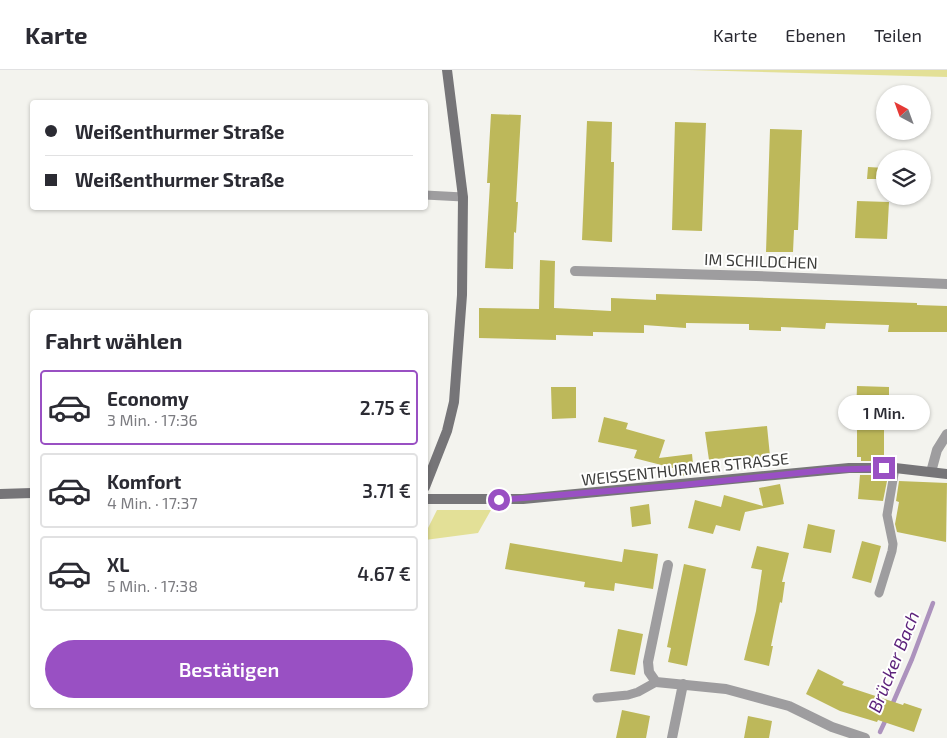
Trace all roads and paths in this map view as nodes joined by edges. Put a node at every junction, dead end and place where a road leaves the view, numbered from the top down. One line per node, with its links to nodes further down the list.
1 (448, 70): 3 (main road)
2 (428, 195): 3 (lane)
3 (463, 197): 10 (main road)
4 (574, 271): 5 (street, IM SCHILDCHEN)
5 (947, 284)
6 (947, 434): 8 (street)
7 (895, 468): 8 (main road, WEISSENTHURMER STRASSE); 13 (main road, WEISSENTHURMER STRASSE); 15 (lane)
8 (931, 472): 9 (main road, WEISSENTHURMER STRASSE)
9 (947, 474)
10 (428, 479)
11 (30, 493): 12 (main road)
12 (0, 494)
13 (428, 499)
14 (668, 565): 16 (street)
15 (879, 593)
16 (656, 682): 17 (street); 18 (lane)
17 (683, 684): 19 (street); 20 (street)
18 (597, 698)
19 (672, 738)
20 (865, 738)

